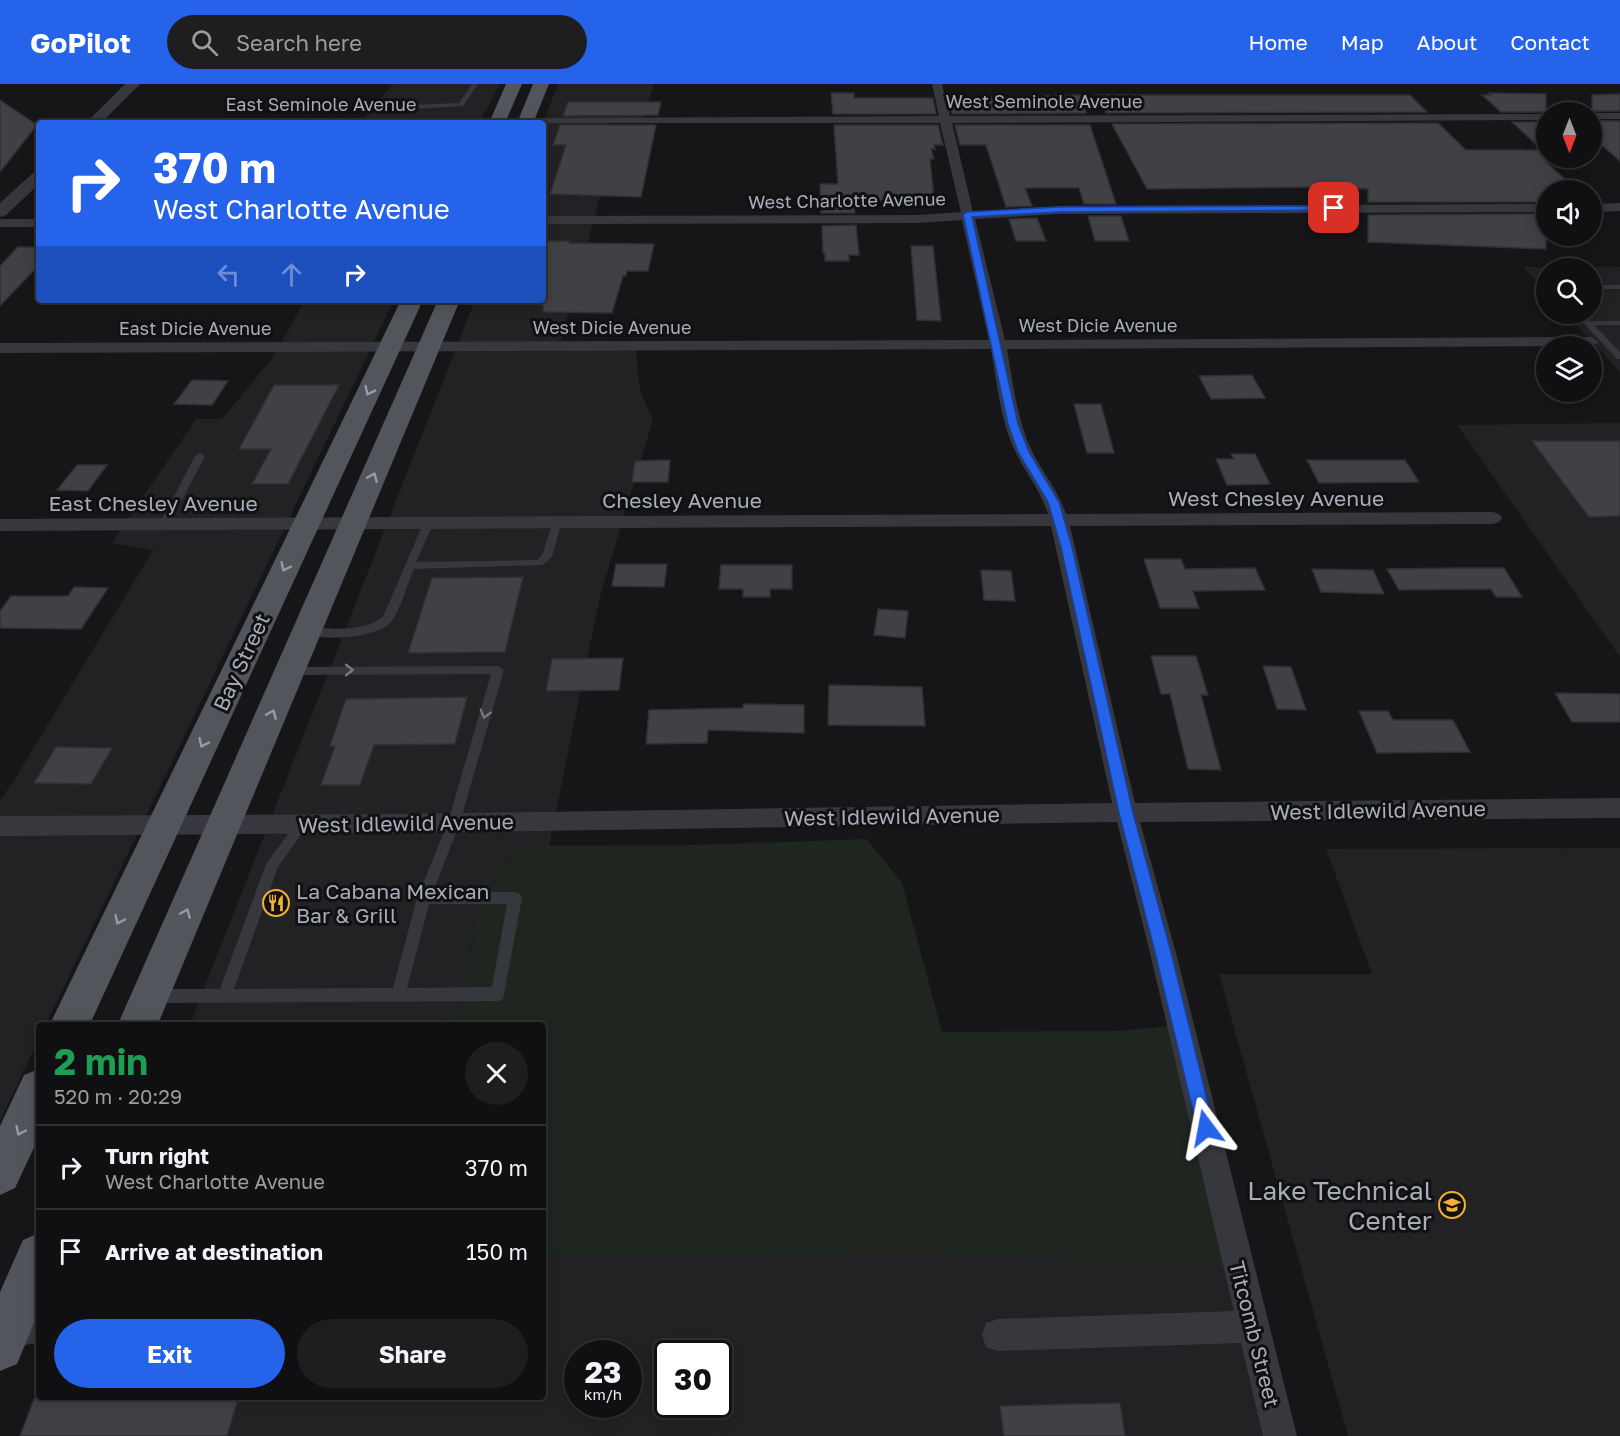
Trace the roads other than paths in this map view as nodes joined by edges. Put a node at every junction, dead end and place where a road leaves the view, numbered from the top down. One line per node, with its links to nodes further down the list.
1 (133, 84): 10 (street)
2 (475, 84): 6 (lane)
3 (514, 84): 11 (main road)
4 (541, 84): 12 (main road)
5 (937, 84): 13 (street, Titcomb Street)
6 (412, 107)
7 (1602, 116): 8 (street)
8 (1620, 116)
9 (1536, 117): 13 (street, West Seminole Avenue)
10 (96, 120)
11 (498, 120)
12 (531, 120)
13 (945, 120): 14 (street, West Seminole Avenue); 20 (street, Titcomb Street)
14 (546, 122)
15 (36, 179): 19 (street)
16 (1620, 207): 18 (street)
17 (1536, 208): 20 (street, West Charlotte Avenue)
18 (1602, 208)
19 (0, 212)
20 (967, 214): 21 (street, West Charlotte Avenue); 32 (street, Titcomb Street)
21 (546, 220)
22 (0, 223): 23 (street)
23 (36, 223)
24 (1602, 287): 25 (lane)
25 (1620, 287)
26 (411, 303): 33 (main road, Bay Street)
27 (448, 303): 34 (main road)
28 (1602, 323): 29 (lane)
29 (1620, 323)
30 (1589, 324): 36 (lane)
31 (1536, 342): 32 (street, West Dicie Avenue)
32 (998, 344): 34 (street, West Dicie Avenue); 39 (street, Titcomb Street)
33 (390, 347): 34 (street, West Dicie Avenue); 35 (street, East Dicie Avenue); 44 (main road, Bay Street, one-way to 44)
34 (428, 347): 45 (main road, one-way to 34)
35 (0, 348)
36 (1620, 357)
37 (200, 456): 43 (lane)
38 (1493, 518): 39 (street, West Chesley Avenue)
39 (1060, 521): 41 (street, Chesley Avenue); 50 (street, Titcomb Street)
40 (428, 524): 41 (street, Chesley Avenue); 45 (street, Chesley Avenue); 46 (lane)
41 (556, 524): 46 (lane)
42 (0, 525): 43 (street, East Chesley Avenue)
43 (164, 525): 44 (street, East Chesley Avenue)
44 (305, 525): 45 (street, Chesley Avenue); 53 (main road, Bay Street, one-way to 53)
45 (353, 525): 47 (main road)
46 (411, 566): 47 (lane)
47 (307, 632): 48 (main road)
48 (290, 670): 51 (lane, one-way to 51); 54 (main road, one-way to 48)
49 (1620, 808): 50 (street, West Idlewild Avenue)
50 (1126, 813): 51 (street, West Idlewild Avenue); 65 (street, Titcomb Street)
51 (454, 822): 55 (street, West Idlewild Avenue); 56 (lane)
52 (0, 826): 53 (street, West Idlewild Avenue)
53 (164, 826): 54 (street, West Idlewild Avenue); 60 (main road, Bay Street, one-way to 60)
54 (224, 826): 55 (street, West Idlewild Avenue); 59 (main road, one-way to 54)
55 (302, 826): 58 (lane)
56 (424, 897): 57 (lane); 57 (lane)
57 (399, 993): 58 (lane)
58 (225, 995): 59 (lane)
59 (150, 996): 61 (main road)
60 (71, 1022)
61 (139, 1022)
62 (36, 1096): 63 (main road, one-way to 63)
63 (0, 1173)
64 (36, 1264): 66 (main road)
65 (1254, 1326): 67 (street); 68 (street, Titcomb Street)
66 (11, 1335)
67 (998, 1335)
68 (1280, 1436)

